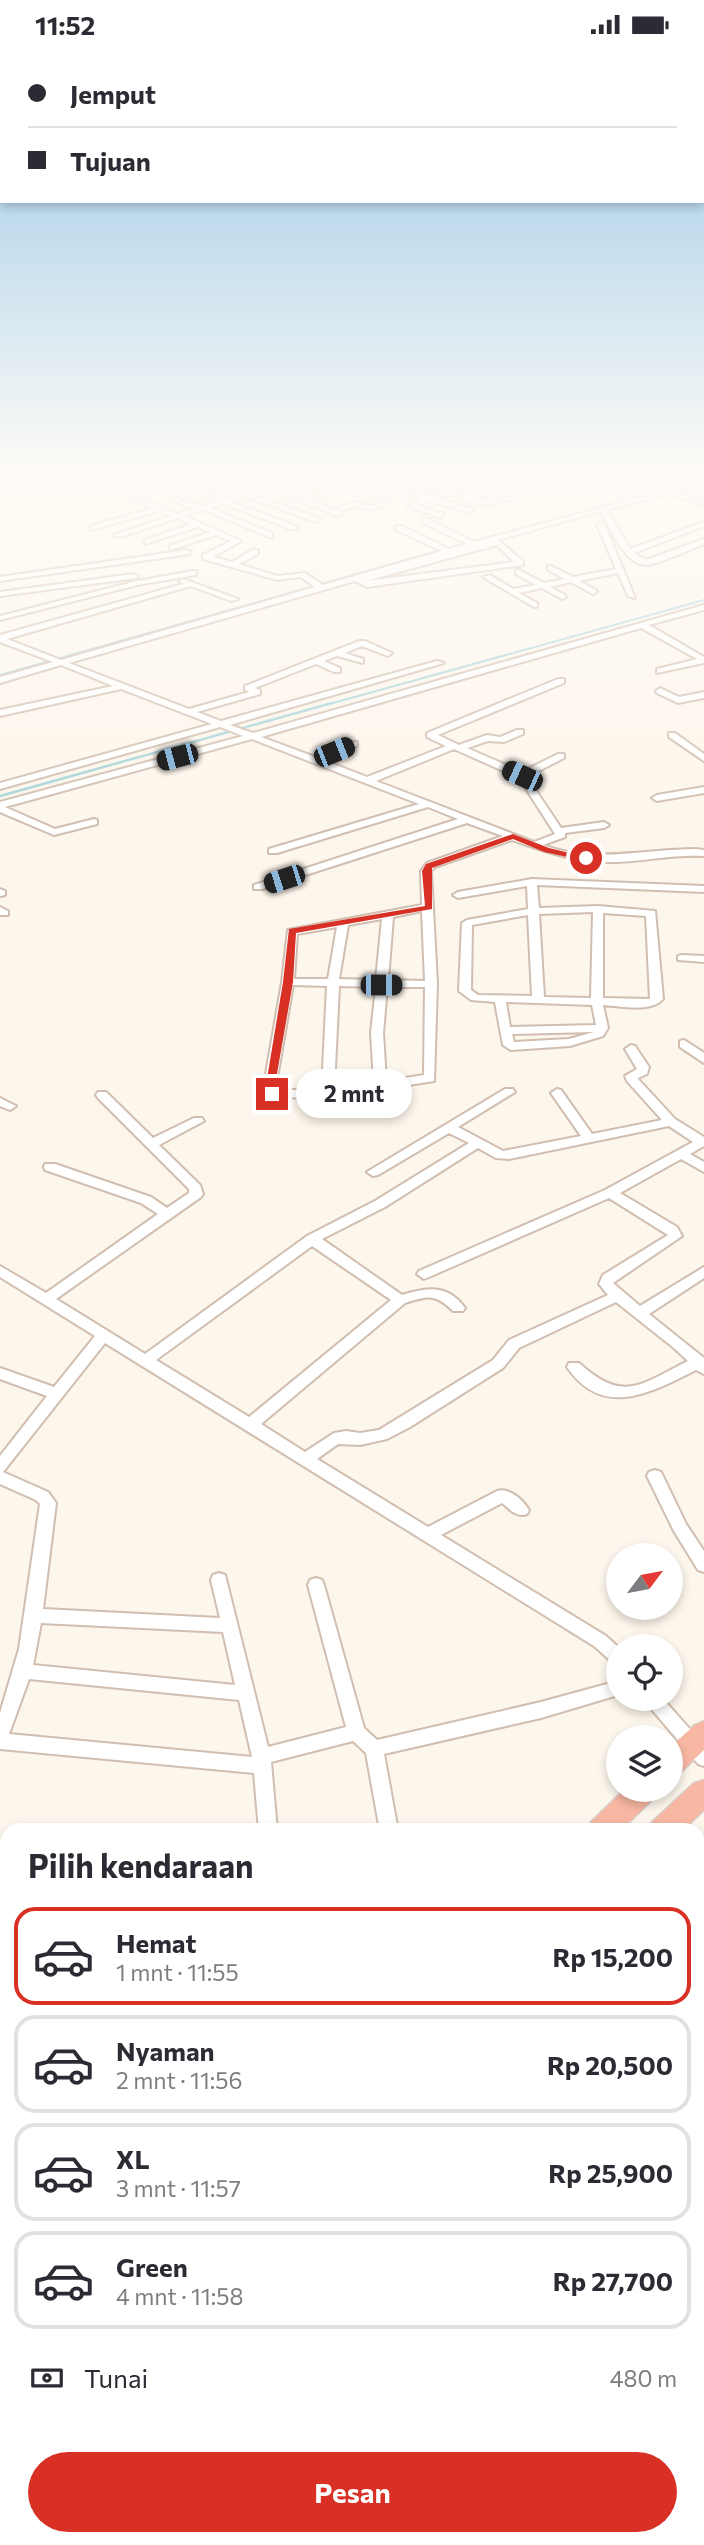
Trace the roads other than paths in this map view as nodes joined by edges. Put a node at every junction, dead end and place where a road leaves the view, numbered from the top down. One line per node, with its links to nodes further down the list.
1 (31, 589): 11 (street)
2 (108, 589): 23 (street)
3 (172, 589): 25 (street)
4 (207, 589): 17 (street)
5 (302, 589): 31 (street)
6 (508, 589): 13 (street)
7 (523, 589): 13 (street)
8 (549, 589): 16 (street)
9 (590, 589): 12 (street)
10 (629, 589): 15 (street)
11 (26, 590): 14 (street); 18 (street)
12 (593, 591)
13 (512, 592): 19 (street)
14 (0, 594)
15 (632, 596)
16 (562, 597)
17 (234, 599)
18 (0, 603)
19 (534, 605)
20 (704, 607): 21 (street)
21 (694, 610): 22 (street); 24 (street)
22 (704, 615)
23 (0, 618)
24 (642, 625): 28 (street); 46 (street)
25 (0, 638): 31 (street)
26 (338, 653): 27 (street); 29 (street); 30 (street)
27 (388, 653)
28 (704, 660): 35 (street)
29 (316, 661): 33 (street); 34 (street)
30 (360, 661)
31 (55, 662): 37 (street); 39 (street)
32 (440, 663): 44 (street)
33 (294, 670): 36 (street); 42 (street)
34 (337, 670)
35 (660, 671)
36 (312, 677)
37 (0, 680)
38 (561, 681): 49 (street)
39 (119, 687): 42 (street); 43 (street)
40 (660, 691): 41 (street)
41 (704, 695)
42 (188, 712): 44 (street)
43 (0, 713)
44 (224, 725): 46 (street); 55 (street)
45 (520, 732): 49 (street)
46 (250, 735): 52 (street); 59 (street)
47 (672, 735): 51 (street)
48 (354, 744): 52 (street)
49 (456, 747): 53 (street); 54 (street)
50 (561, 756): 53 (street)
51 (704, 758)
52 (314, 761): 54 (street)
53 (522, 776): 63 (street)
54 (366, 781): 58 (street)
55 (0, 786)
56 (704, 790): 57 (street)
57 (657, 798)
58 (426, 805): 60 (street); 66 (street)
59 (0, 806): 61 (street)
60 (469, 819): 64 (street); 69 (street)
61 (94, 822)
62 (604, 825): 63 (street)
63 (558, 831): 65 (street)
64 (513, 836): 65 (street); 72 (street)
65 (534, 845): 67 (street)
66 (273, 851)
67 (704, 853)
68 (532, 882): 70 (street); 71 (street); 74 (street)
69 (258, 887)
70 (704, 889)
71 (458, 895)
72 (429, 907): 75 (street); 81 (street)
73 (598, 909): 74 (street); 85 (street); 85 (street)
74 (534, 911): 83 (street); 84 (street)
75 (388, 914): 76 (street); 82 (street)
76 (343, 923): 79 (street); 80 (street)
77 (682, 958): 78 (street)
78 (704, 959)
79 (288, 982): 80 (street); 92 (street)
80 (333, 984): 82 (street); 92 (street)
81 (431, 984): 82 (street); 89 (street)
82 (381, 985): 89 (street)
83 (499, 998): 84 (street); 85 (street)
84 (538, 1000): 85 (street)
85 (597, 1003)
86 (684, 1044): 88 (street)
87 (631, 1049): 95 (street)
88 (704, 1059)
89 (380, 1087): 92 (street)
90 (509, 1092): 96 (street)
91 (557, 1093): 97 (street)
92 (328, 1094)
93 (102, 1095): 100 (street)
94 (198, 1121): 100 (street)
95 (671, 1122): 97 (street); 98 (street)
96 (449, 1128): 99 (street); 104 (street)
97 (590, 1140): 99 (street)
98 (703, 1141): 101 (street)
99 (478, 1143): 107 (street)
100 (151, 1144): 106 (street)
101 (681, 1154): 103 (street); 105 (street)
102 (50, 1167): 106 (street)
103 (704, 1168)
104 (373, 1172)
105 (610, 1193): 110 (street); 111 (street)
106 (167, 1214): 112 (street)
107 (312, 1239): 113 (street); 117 (street)
108 (0, 1271): 112 (street)
109 (704, 1272): 115 (street)
110 (424, 1274)
111 (617, 1296): 115 (street); 123 (street)
112 (47, 1300): 116 (street)
113 (400, 1300): 114 (street); 122 (street)
114 (458, 1308)
115 (640, 1313): 118 (street)
116 (104, 1334): 117 (street); 121 (street)
117 (145, 1361): 122 (street)
118 (701, 1366): 119 (street)
119 (574, 1367)
120 (0, 1373): 121 (street)
121 (56, 1394): 124 (street)
122 (251, 1424): 123 (street)
123 (304, 1460): 128 (street)
124 (0, 1467)
125 (655, 1476): 129 (street)
126 (0, 1477): 132 (street)
127 (521, 1510): 128 (street)
128 (428, 1534): 134 (street)
129 (704, 1565)
130 (219, 1580): 133 (street)
131 (316, 1585): 140 (street)
132 (36, 1616): 133 (street); 135 (street)
133 (229, 1625): 137 (street)
134 (606, 1646)
135 (24, 1671): 137 (street); 138 (street)
136 (606, 1691): 144 (street)
137 (244, 1693): 146 (street)
138 (8, 1701): 141 (street)
139 (664, 1711): 143 (street)
140 (356, 1732): 144 (street); 146 (street)
141 (0, 1734)
142 (0, 1741): 146 (street)
143 (700, 1746): 145 (highway)
144 (374, 1749): 150 (street)
145 (683, 1757)
146 (262, 1762): 149 (street)
147 (704, 1792): 152 (highway)
148 (631, 1802): 151 (highway)
149 (267, 1823)
150 (387, 1823)
151 (609, 1823)
152 (671, 1823)

